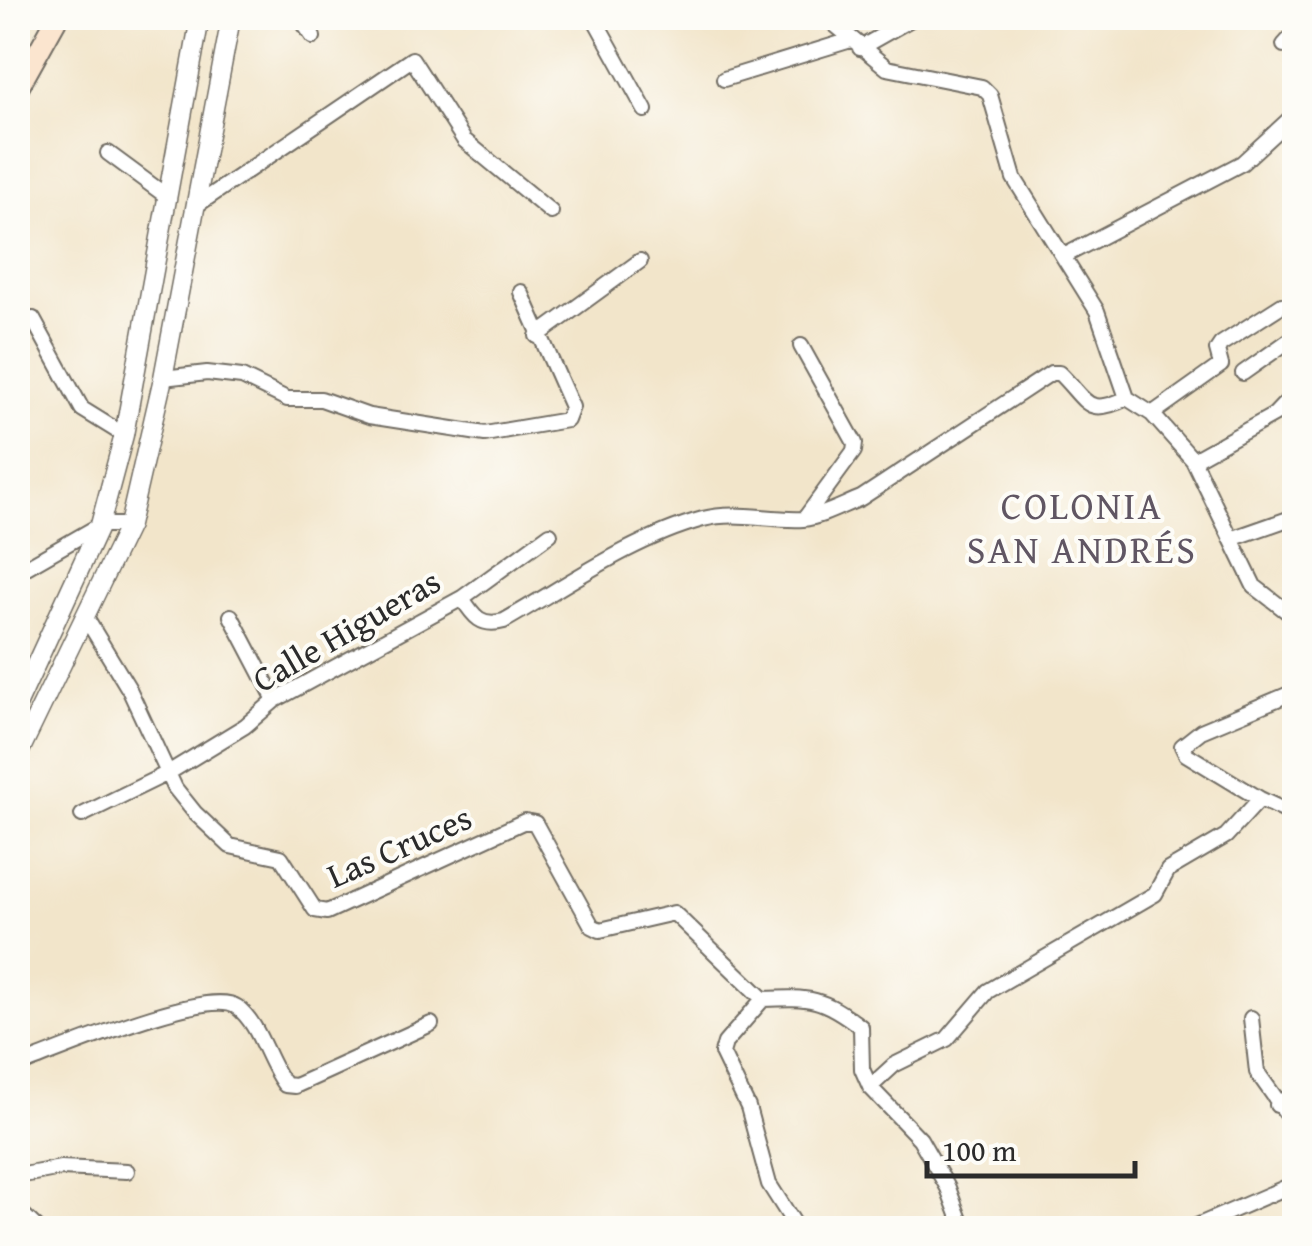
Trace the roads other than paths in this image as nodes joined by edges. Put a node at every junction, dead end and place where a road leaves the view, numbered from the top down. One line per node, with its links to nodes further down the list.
1 (57, 18): 11 (main road)
2 (200, 18): 15 (street)
3 (231, 18): 16 (street)
4 (300, 18): 8 (street)
5 (594, 18): 12 (street)
6 (826, 18): 9 (street)
7 (913, 18): 9 (street)
8 (313, 37)
9 (856, 44): 10 (street); 18 (street)
10 (724, 78)
11 (18, 88)
12 (645, 110)
13 (1294, 115): 18 (street)
14 (108, 153): 15 (street)
15 (165, 195): 31 (street)
16 (197, 205): 17 (street); 27 (street)
17 (550, 212)
18 (1064, 256): 29 (street)
19 (640, 261): 23 (street)
20 (521, 292): 23 (street)
21 (1282, 305): 30 (street)
22 (33, 319): 31 (street)
23 (537, 336): 27 (street)
24 (1294, 337): 26 (street)
25 (801, 346): 34 (street)
26 (1243, 373)
27 (163, 378): 35 (street)
28 (1294, 394): 32 (street)
29 (1127, 398): 30 (street); 34 (street)
30 (1152, 414): 32 (street)
31 (124, 435): 36 (street)
32 (1193, 460): 38 (street)
33 (1294, 516): 38 (street)
34 (804, 519): 40 (street)
35 (129, 524): 36 (street); 43 (street)
36 (100, 525): 39 (street); 46 (street)
37 (550, 534): 40 (street, Calle Higueras)
38 (1231, 539): 42 (street)
39 (18, 572)
40 (462, 598): 45 (street, Calle Higueras)
41 (230, 616): 45 (street)
42 (1294, 617)
43 (86, 618): 47 (street); 48 (street, Las Cruces)
44 (1294, 692): 49 (street)
45 (275, 700): 48 (street, Calle Higueras)
46 (18, 703)
47 (18, 755)
48 (168, 773): 50 (street, Calle Higueras); 52 (street, Las Cruces)
49 (1260, 799): 51 (street); 56 (street)
50 (82, 815)
51 (1294, 815)
52 (762, 999): 56 (street); 65 (street)
53 (1251, 1018): 58 (street)
54 (431, 1024): 55 (street)
55 (18, 1066)
56 (870, 1087): 66 (street)
57 (1294, 1094): 58 (street)
58 (1277, 1105): 59 (street)
59 (1294, 1124)
60 (127, 1171): 61 (street)
61 (18, 1176)
62 (1294, 1184): 67 (street)
63 (18, 1210): 64 (street)
64 (37, 1228)
65 (797, 1228)
66 (963, 1228)
67 (1192, 1228)

